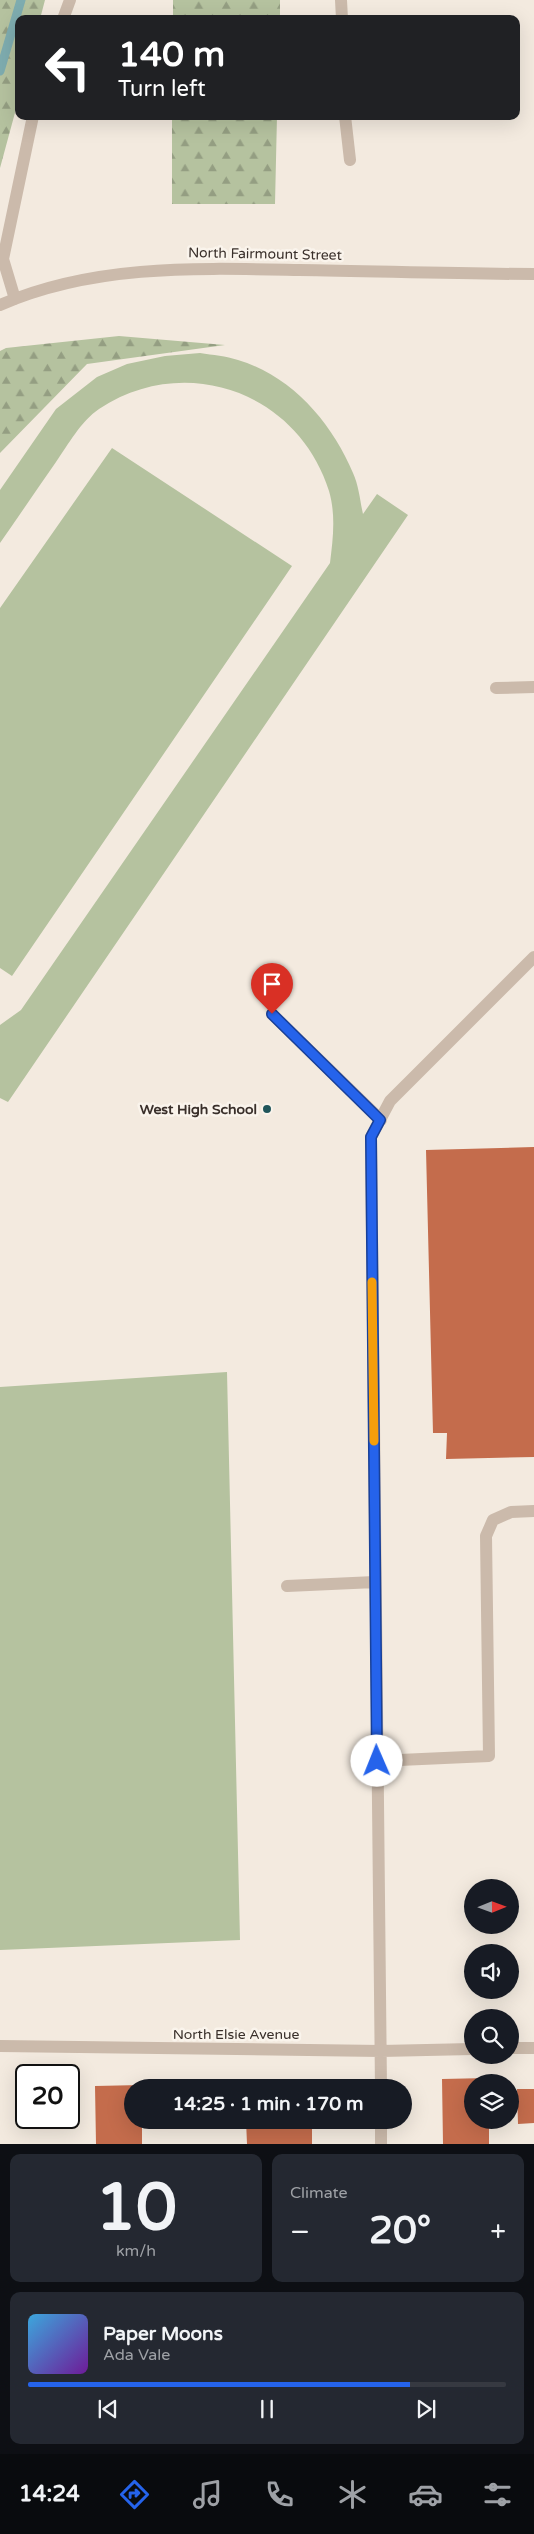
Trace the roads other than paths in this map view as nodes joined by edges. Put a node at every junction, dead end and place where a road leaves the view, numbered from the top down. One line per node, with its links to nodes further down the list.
1 (70, 0): 3 (street)
2 (341, 0): 4 (street)
3 (65, 15)
4 (342, 15)
5 (32, 120): 9 (street)
6 (345, 120): 7 (street)
7 (350, 160)
8 (534, 274): 9 (street, North Fairmount Street)
9 (15, 299): 10 (street, North Fairmount Street)
10 (0, 305)
11 (534, 687): 12 (street)
12 (496, 688)
13 (534, 958): 15 (street)
14 (272, 1014): 15 (street)
15 (380, 1120): 17 (street)
16 (534, 1511): 19 (street)
17 (375, 1582): 18 (street); 19 (street)
18 (287, 1586)
19 (377, 1761): 24 (street)
20 (0, 2046): 24 (street, North Elsie Avenue)
21 (519, 2048): 22 (street)
22 (534, 2048)
23 (464, 2049): 24 (street, North Elsie Avenue)
24 (381, 2051): 25 (street)
25 (381, 2079)
26 (381, 2129): 27 (street)
27 (381, 2144)

